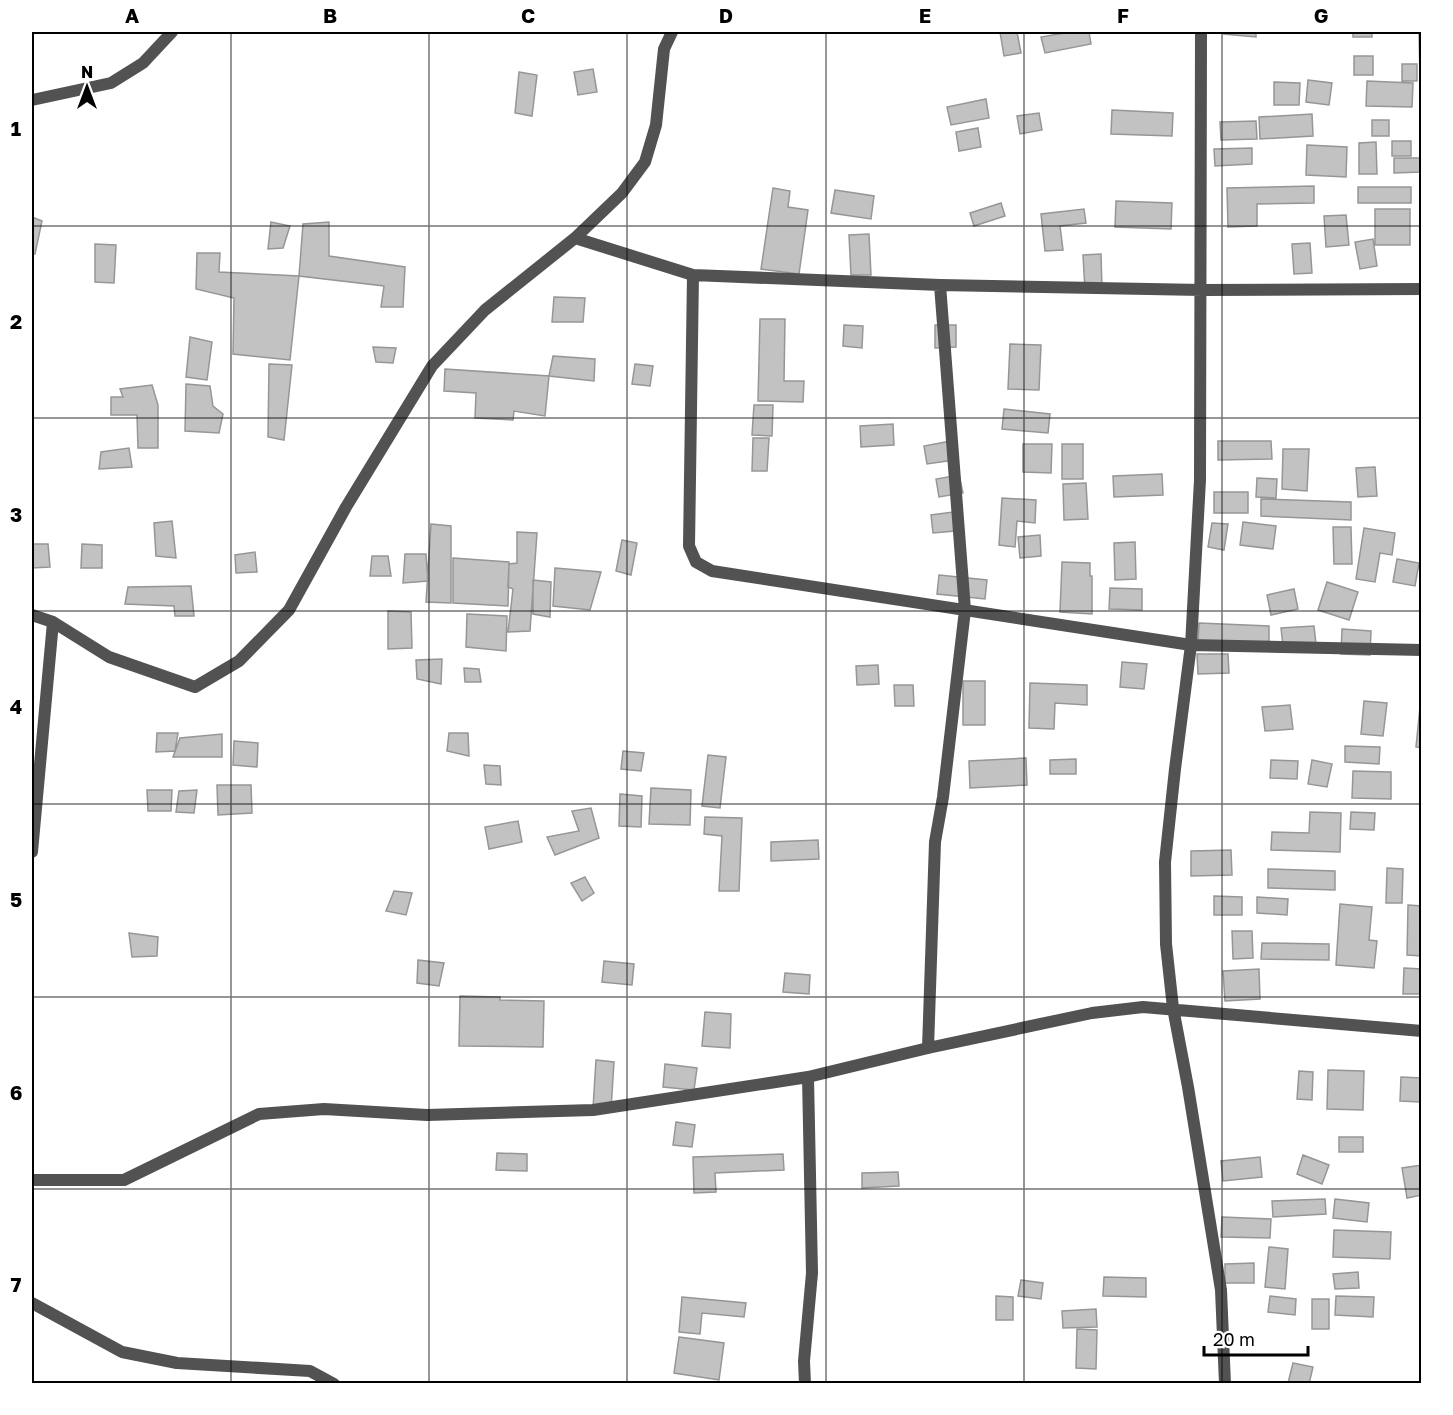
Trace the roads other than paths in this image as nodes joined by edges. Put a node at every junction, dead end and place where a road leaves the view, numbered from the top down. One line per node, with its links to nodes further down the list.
1 (172, 32): 4 (street)
2 (672, 32): 5 (street)
3 (1201, 32): 9 (street)
4 (32, 100)
5 (575, 238): 6 (street); 12 (street)
6 (693, 275): 7 (street); 10 (street)
7 (940, 285): 9 (street); 10 (street)
8 (1422, 289): 9 (street)
9 (1202, 290): 13 (street)
10 (965, 610): 13 (street); 18 (street)
11 (32, 615): 12 (street)
12 (53, 622): 15 (street)
13 (1191, 645): 14 (street); 16 (street)
14 (1422, 650)
15 (32, 852)
16 (1173, 1008): 17 (street); 18 (street); 24 (street)
17 (1422, 1031)
18 (928, 1048): 19 (street)
19 (808, 1077): 20 (street); 23 (street)
20 (32, 1180)
21 (32, 1303): 22 (street)
22 (334, 1383)
23 (805, 1383)
24 (1225, 1383)

